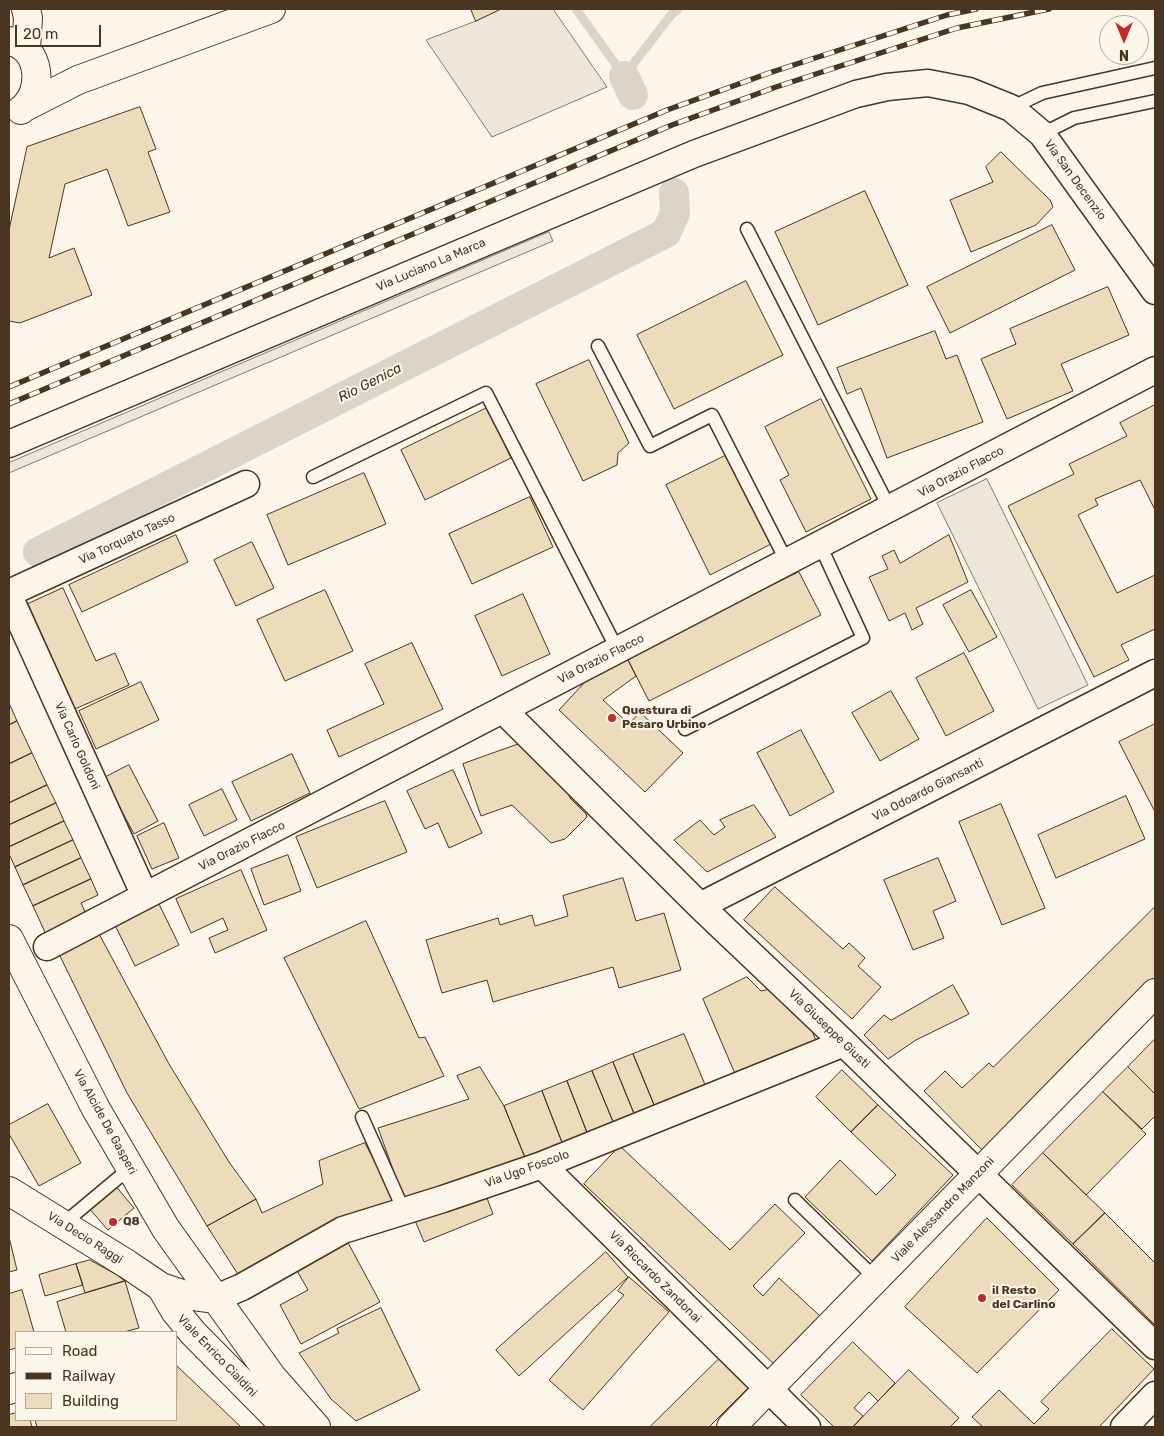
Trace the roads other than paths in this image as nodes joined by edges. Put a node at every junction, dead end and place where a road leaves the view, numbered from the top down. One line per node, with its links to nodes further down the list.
1 (26, 9): 3 (street)
2 (271, 9): 5 (street)
3 (21, 48): 5 (street); 9 (street)
4 (1155, 68): 8 (lane)
5 (78, 80): 9 (street)
6 (856, 94): 8 (street, Via San Decenzio); 15 (street, Via Luciano La Marca)
7 (1155, 101): 10 (lane)
8 (1011, 108): 10 (street, Via San Decenzio)
9 (17, 111)
10 (1042, 134): 12 (street, Via San Decenzio)
11 (747, 229): 18 (lane)
12 (1155, 291)
13 (598, 346): 20 (lane)
14 (1155, 370): 18 (street, Via Orazio Flacco)
15 (9, 444)
16 (313, 477): 22 (lane)
17 (246, 484): 21 (street, Via Torquato Tasso)
18 (890, 509): 19 (street, Via Orazio Flacco)
19 (820, 545): 20 (street, Via Orazio Flacco); 25 (lane)
20 (787, 562): 22 (street, Via Orazio Flacco)
21 (9, 595): 26 (street, Via Carlo Goldoni)
22 (618, 650): 24 (street, Via Orazio Flacco)
23 (1155, 673): 27 (street, Via Odoardo Giansanti)
24 (503, 710): 26 (street, Via Orazio Flacco); 27 (street, Via Giuseppe Giusti)
25 (685, 729)
26 (145, 896): 29 (street, Via Orazio Flacco)
27 (700, 906): 31 (street, Via Giuseppe Giusti)
28 (9, 939): 34 (street, Via Alcide De Gasperi)
29 (47, 946)
30 (1155, 993): 35 (street, Viale Alessandro Manzoni)
31 (844, 1043): 33 (street, Via Ugo Foscolo); 35 (street, Via Giuseppe Giusti)
32 (362, 1117): 38 (lane)
33 (542, 1165): 38 (street, Via Ugo Foscolo); 46 (street, Via Riccardo Zandonai)
34 (130, 1168): 39 (lane); 42 (street, Via Alcide De Gasperi)
35 (978, 1174): 40 (street, Viale Alessandro Manzoni); 44 (street, Via Giuseppe Giusti)
36 (9, 1191): 39 (street, Via Decio Raggi)
37 (795, 1200): 40 (lane)
38 (404, 1211): 42 (street, Via Ugo Foscolo)
39 (63, 1224): 41 (street, Via Decio Raggi)
40 (876, 1279): 46 (street, Viale Alessandro Manzoni)
41 (161, 1287): 42 (street, Viale Enrico Cialdini); 43 (street, Viale Enrico Cialdini)
42 (214, 1299): 45 (street, Viale Enrico Cialdini)
43 (185, 1336): 45 (street); 48 (street, Viale Enrico Cialdini)
44 (1155, 1346)
45 (272, 1377): 49 (street, Viale Enrico Cialdini)
46 (768, 1390): 50 (street, Viale Alessandro Manzoni); 51 (street, Via Riccardo Zandonai)
47 (1155, 1395): 52 (street)
48 (286, 1427)
49 (316, 1427)
50 (731, 1427)
51 (806, 1427)
52 (1124, 1427)

